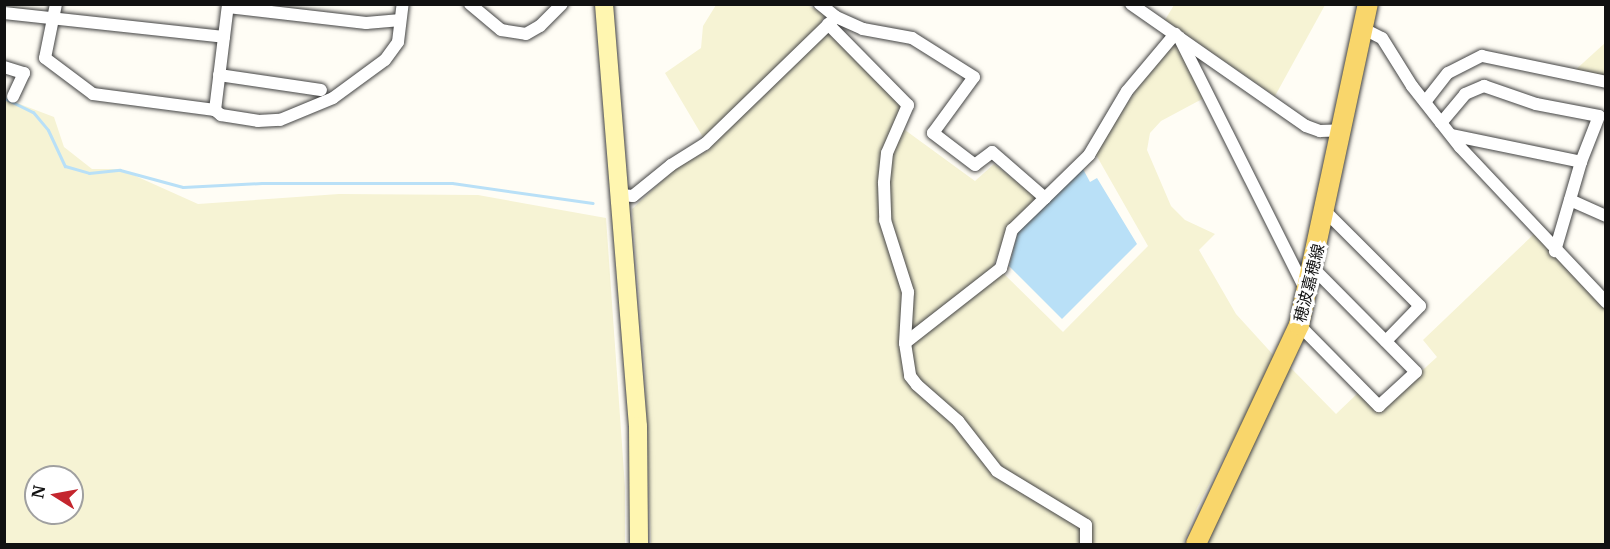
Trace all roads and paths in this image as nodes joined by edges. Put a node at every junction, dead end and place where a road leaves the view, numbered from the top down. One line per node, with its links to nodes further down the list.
1 (56, 4): 11 (street)
2 (403, 4): 12 (street)
3 (470, 4): 4 (street)
4 (562, 4)
5 (604, 4): 28 (street)
6 (820, 4): 13 (street)
7 (1131, 4): 15 (street)
8 (1368, 4): 14 (main road, 穂波嘉穂線)
9 (228, 6): 12 (street); 16 (street)
10 (4, 13): 11 (street)
11 (55, 19): 16 (street); 23 (street)
12 (398, 20): 23 (street)
13 (832, 21): 28 (street); 29 (street); 39 (street)
14 (1364, 29): 22 (street); 25 (main road, 穂波嘉穂線)
15 (1177, 36): 25 (street); 29 (street); 35 (street)
16 (224, 37): 18 (street)
17 (4, 67): 21 (street)
18 (219, 75): 20 (street); 23 (street)
19 (1605, 82): 22 (street)
20 (321, 90)
21 (13, 97)
22 (1425, 102): 24 (street)
23 (215, 110)
24 (1441, 123): 26 (street); 27 (street)
25 (1343, 130): 31 (main road, 穂波嘉穂線)
26 (1451, 135): 27 (street); 33 (street)
27 (1581, 162): 30 (street)
28 (620, 195): 40 (street)
29 (1045, 198): 39 (street)
30 (1570, 200): 32 (street); 33 (street)
31 (1326, 212): 34 (main road, 穂波嘉穂線); 38 (street)
32 (1605, 216)
33 (1556, 251): 36 (street)
34 (1314, 269): 35 (main road, 穂波嘉穂線); 38 (street)
35 (1308, 295): 37 (main road, 穂波嘉穂線)
36 (1605, 302)
37 (1299, 325): 38 (street); 42 (main road, 穂波嘉穂線)
38 (1386, 341)
39 (905, 343): 41 (street)
40 (639, 544)
41 (1086, 544)
42 (1196, 544)

